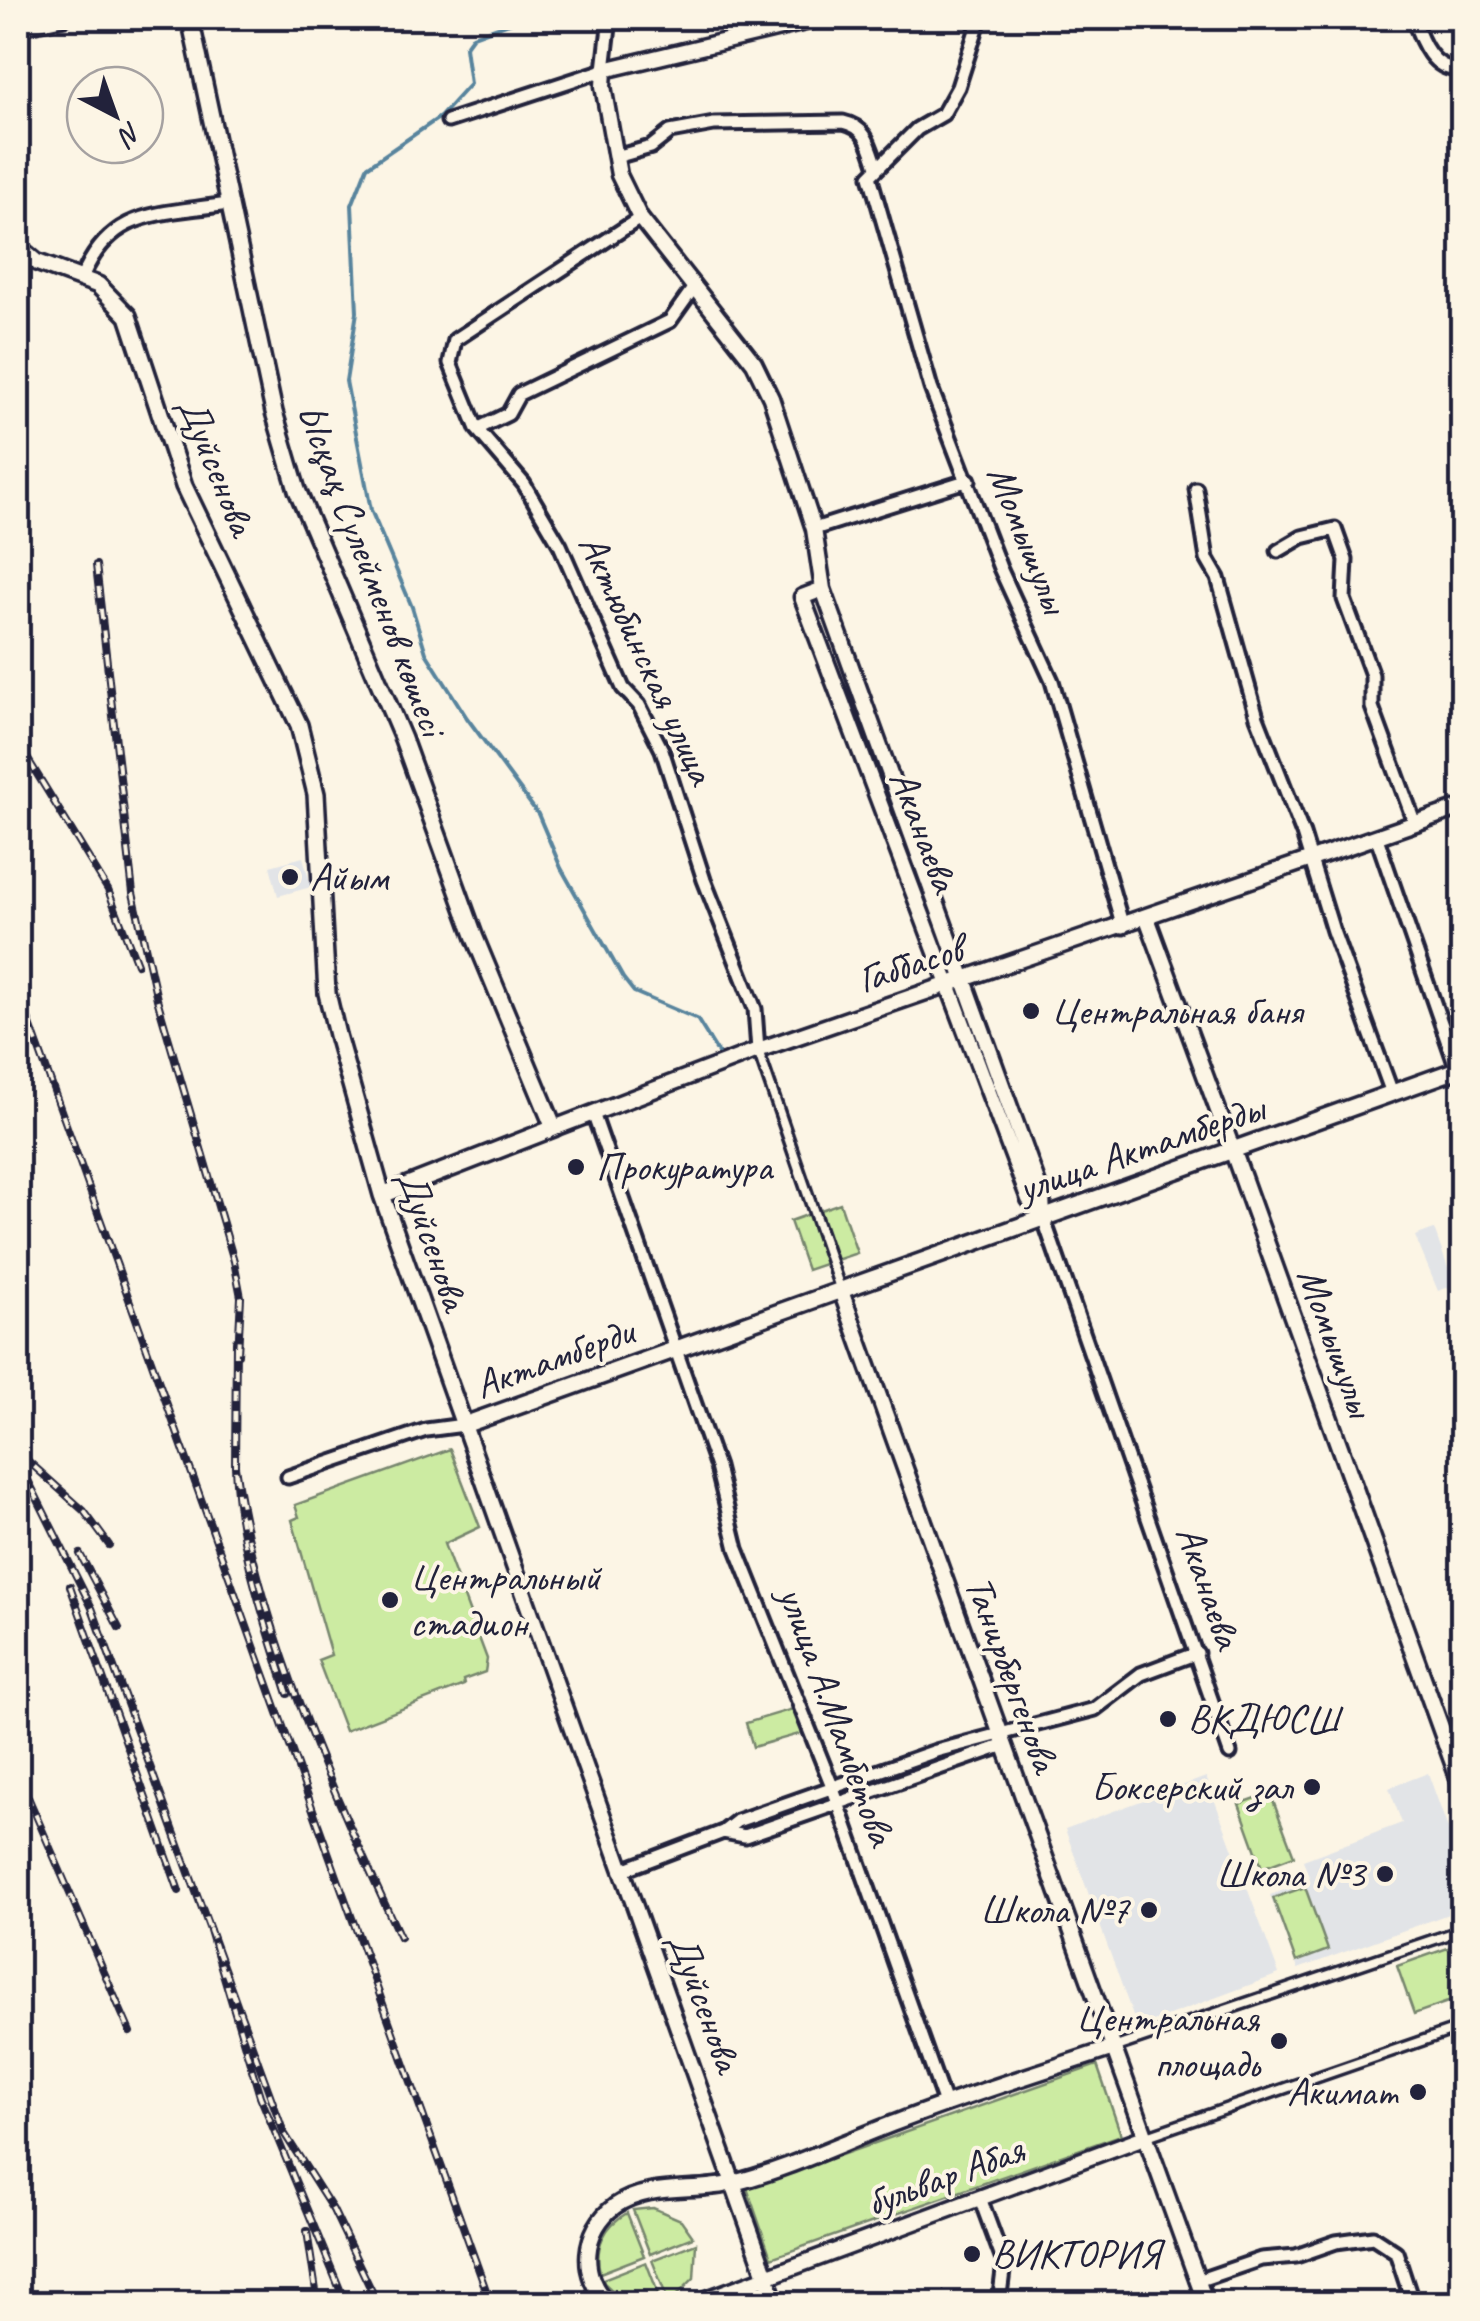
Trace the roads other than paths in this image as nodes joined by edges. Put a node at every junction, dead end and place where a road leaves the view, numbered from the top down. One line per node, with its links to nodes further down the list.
1 (65, 18): 7 (street)
2 (190, 18): 13 (main road, Ысқақ Сүлейменов көшесі)
3 (610, 18): 9 (street, Аканаева)
4 (822, 18): 9 (street)
5 (980, 18): 12 (street)
6 (1413, 18): 8 (street)
7 (18, 28)
8 (1462, 69)
9 (604, 70): 10 (street); 11 (street, Аканаева)
10 (448, 121)
11 (616, 157): 12 (street, Момышулы); 14 (street, Аканаева)
12 (874, 172): 19 (street, Момышулы)
13 (227, 204): 16 (street); 36 (main road, Ысқақ Сүлейменов көшесі)
14 (640, 218): 17 (street, Аканаева); 18 (street, Актюбинская улица)
15 (18, 247): 16 (main road, Дуйсенова)
16 (82, 280): 38 (main road, Дуйсенова)
17 (692, 290): 18 (street); 21 (street, Аканаева)
18 (478, 428): 32 (street, Актюбинская улица)
19 (969, 480): 21 (street); 29 (street, Момышулы)
20 (1196, 489): 27 (street)
21 (814, 529): 23 (street, Аканаева)
22 (1278, 551): 25 (street)
23 (823, 589): 30 (street, Аканаева); 31 (street, Аканаева)
24 (1462, 807): 25 (street, Габбасов)
25 (1416, 824): 26 (street, Габбасов)
26 (1376, 838): 27 (street, Габбасов); 33 (street)
27 (1311, 860): 28 (street, Габбасов); 34 (street)
28 (1147, 918): 29 (street, Габбасов); 37 (street, Момышулы)
29 (1123, 927): 30 (street, Габбасов)
30 (964, 982): 31 (street, Габбасов); 39 (street, Аканаева)
31 (949, 987): 32 (street, Габбасов); 39 (street, Аканаева)
32 (758, 1050): 35 (street, Габбасов); 40 (street)
33 (1460, 1069): 34 (main road, улица Актамберды)
34 (1392, 1094): 37 (main road, улица Актамберды)
35 (593, 1113): 36 (street, Габбасов); 41 (street, улица А.Мамбетова)
36 (554, 1128): 38 (main road, Габбасов)
37 (1233, 1151): 39 (main road, улица Актамберды); 48 (main road, Момышулы)
38 (382, 1195): 42 (main road, Дуйсенова)
39 (1043, 1217): 40 (main road, улица Актамберды); 44 (street, Аканаева)
40 (841, 1291): 41 (main road, Актамберди); 45 (street, Танирбергенова)
41 (674, 1349): 42 (main road, Актамберди); 47 (street, улица А.Мамбетова)
42 (464, 1426): 43 (street, Актамберди); 51 (street, Дуйсенова)
43 (288, 1477)
44 (1197, 1653): 45 (street); 46 (street, Аканаева)
45 (1000, 1740): 47 (street); 49 (street); 54 (street, Танирбергенова)
46 (1230, 1754)
47 (832, 1786): 49 (street, улица А.Мамбетова); 50 (street)
48 (1462, 1787)
49 (837, 1803): 50 (street); 55 (street, улица А.Мамбетова)
50 (723, 1832): 51 (street)
51 (623, 1870): 57 (street, Дуйсенова)
52 (1462, 1930): 54 (street)
53 (1462, 2027): 56 (street)
54 (1113, 2048): 55 (street, бульвар Абая); 56 (street, Танирбергенова)
55 (944, 2104): 57 (street, бульвар Абая)
56 (1147, 2136): 58 (street, бульвар Абая); 60 (street, Танирбергенова)
57 (736, 2183): 59 (street, Дуйсенова); 61 (street)
58 (980, 2198): 59 (street, бульвар Абая); 64 (street)
59 (766, 2277): 62 (street); 63 (street, Дуйсенова)
60 (1197, 2280): 65 (street, Танирбергенова); 66 (street)
61 (609, 2304)
62 (693, 2304)
63 (776, 2304)
64 (1004, 2304)
65 (1206, 2304)
66 (1413, 2304)

